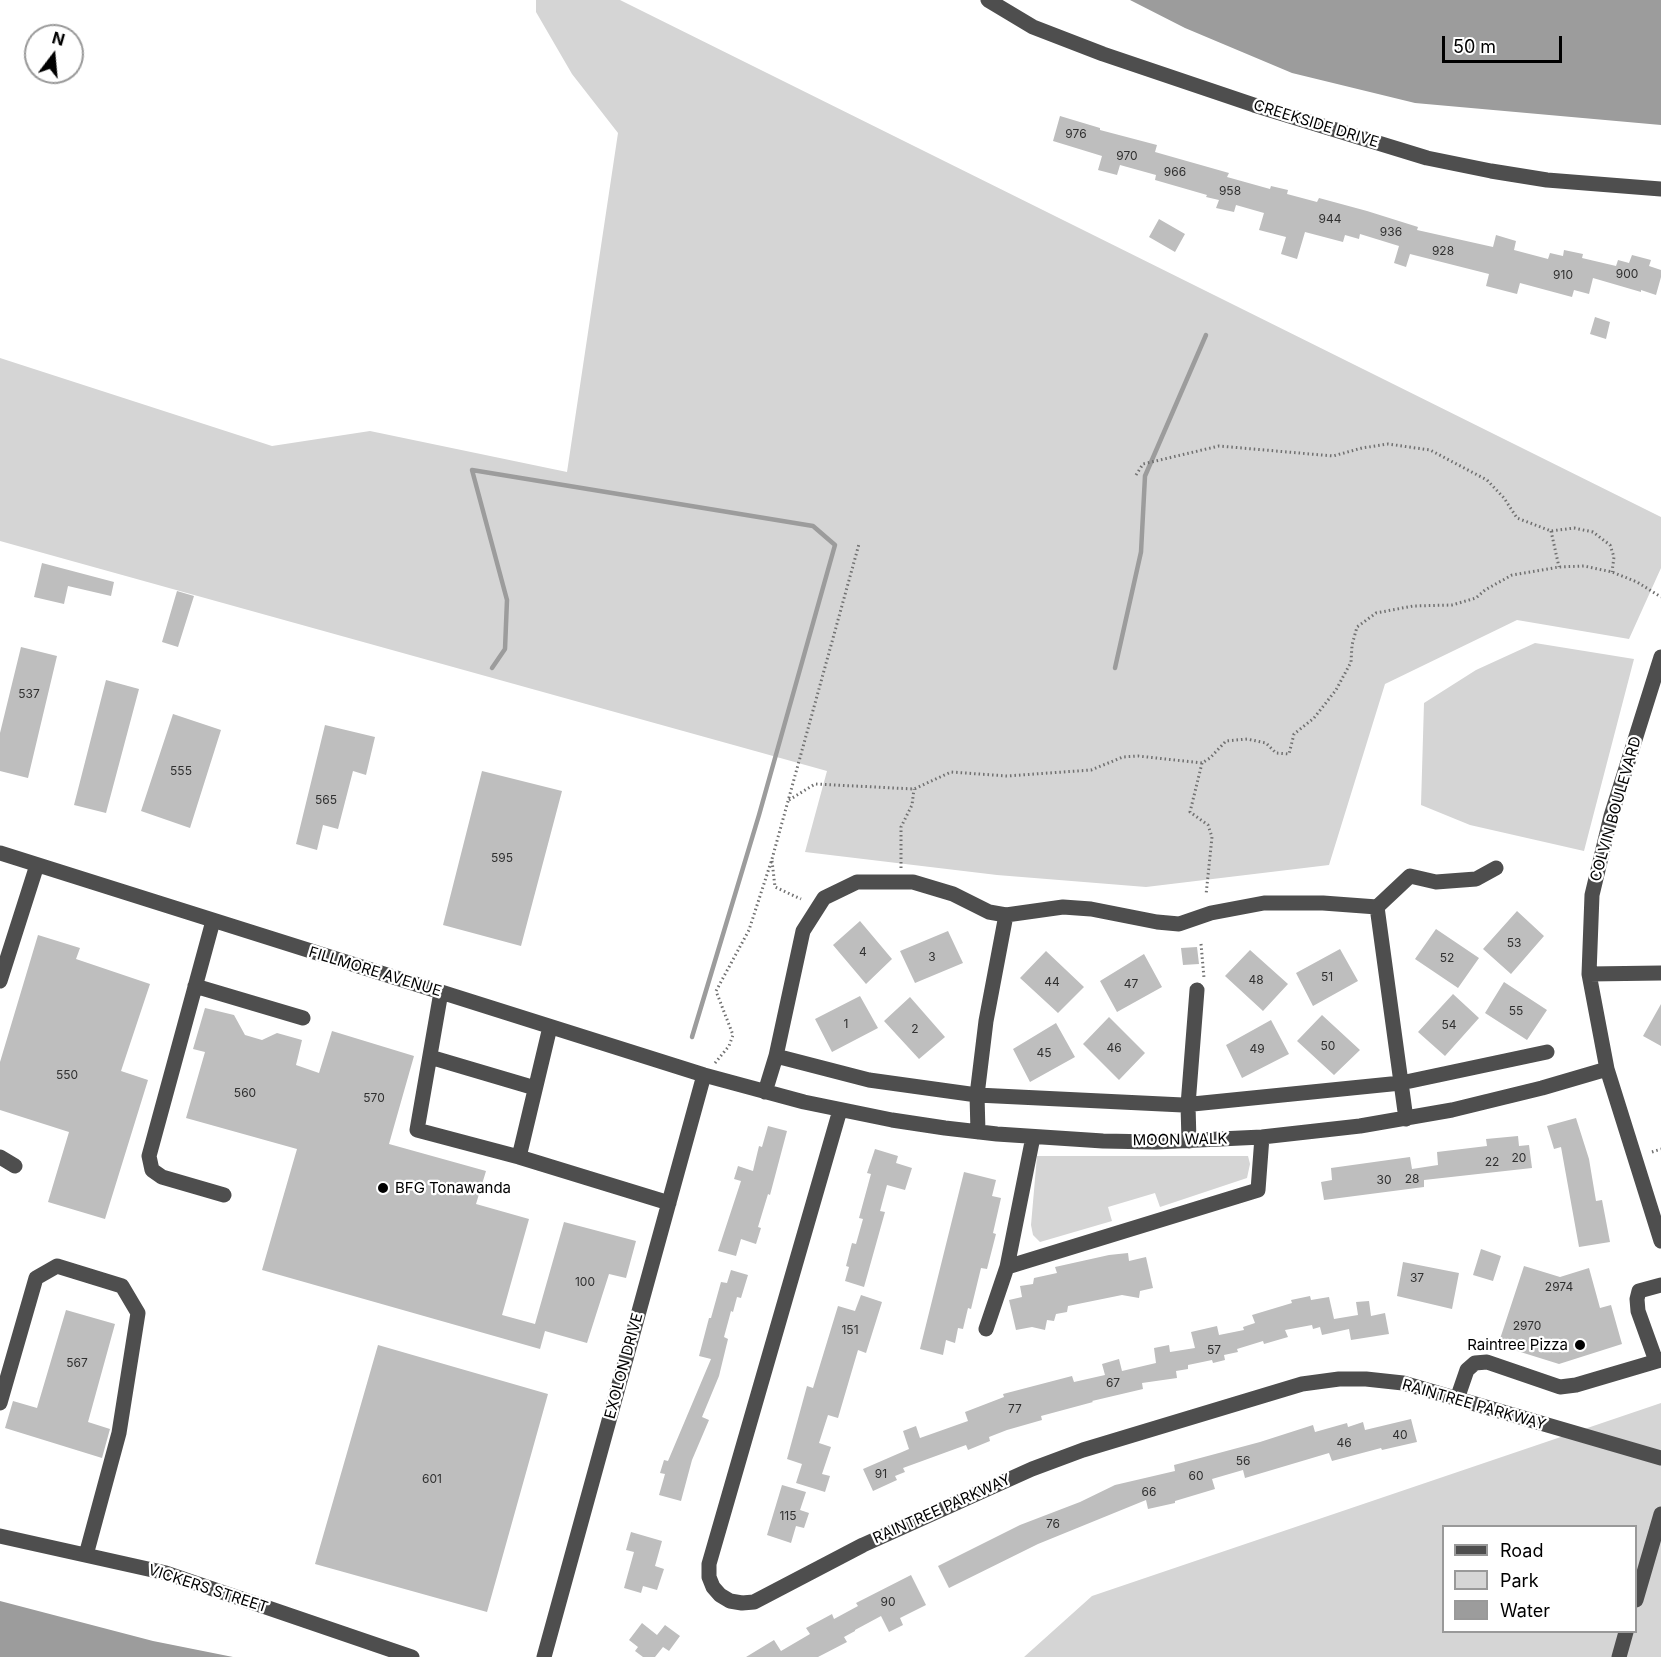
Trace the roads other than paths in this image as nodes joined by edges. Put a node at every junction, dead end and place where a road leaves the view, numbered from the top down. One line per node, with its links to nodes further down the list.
1 (988, 0): 2 (street, CREEKSIDE DRIVE)
2 (1661, 189)
3 (1661, 657): 11 (street, COLVIN BOULEVARD)
4 (0, 853): 5 (street, FILLMORE AVENUE)
5 (37, 865): 9 (street, FILLMORE AVENUE); 12 (street)
6 (1496, 868): 7 (street)
7 (1377, 907): 8 (street); 23 (street)
8 (1006, 915): 19 (street); 26 (street)
9 (213, 921): 13 (street); 15 (street, FILLMORE AVENUE)
10 (1661, 973): 11 (street)
11 (1589, 974): 21 (street, COLVIN BOULEVARD)
12 (0, 981)
13 (195, 986): 16 (street); 37 (street)
14 (1197, 990): 27 (street)
15 (441, 992): 17 (street, FILLMORE AVENUE); 20 (street)
16 (303, 1018)
17 (550, 1027): 22 (street, FILLMORE AVENUE); 24 (street)
18 (1547, 1052): 23 (street)
19 (776, 1056): 25 (street); 26 (street)
20 (430, 1057): 24 (street); 35 (street)
21 (1607, 1069): 29 (street, MOON WALK); 39 (street, COLVIN BOULEVARD)
22 (704, 1075): 25 (street, FILLMORE AVENUE); 38 (street, EXOLON DRIVE)
23 (1401, 1083): 27 (street); 29 (street)
24 (536, 1088): 35 (street)
25 (758, 1090): 28 (street, MOON WALK)
26 (977, 1095): 27 (street); 30 (street)
27 (1188, 1105): 33 (street)
28 (840, 1110): 30 (street, MOON WALK); 44 (street, RAINTREE PARKWAY)
29 (1406, 1119): 32 (street, MOON WALK)
30 (978, 1132): 31 (street, MOON WALK)
31 (1033, 1137): 33 (street, MOON WALK); 40 (street)
32 (1262, 1137): 33 (street, MOON WALK); 40 (street)
33 (1189, 1141)
34 (0, 1157): 36 (street)
35 (519, 1157): 38 (street)
36 (15, 1166)
37 (224, 1195)
38 (669, 1203): 53 (street, EXOLON DRIVE)
39 (1661, 1241)
40 (1007, 1267): 42 (street)
41 (1661, 1285): 43 (street)
42 (986, 1329)
43 (1659, 1360): 44 (street)
44 (1457, 1399): 46 (street, RAINTREE PARKWAY)
45 (0, 1403): 49 (street)
46 (1661, 1458)
47 (1661, 1514): 50 (street)
48 (0, 1536): 49 (street, VICKERS STREET)
49 (86, 1555): 52 (street, VICKERS STREET)
50 (1637, 1593)
51 (1626, 1633): 54 (street)
52 (412, 1657)
53 (544, 1657)
54 (1619, 1657)

